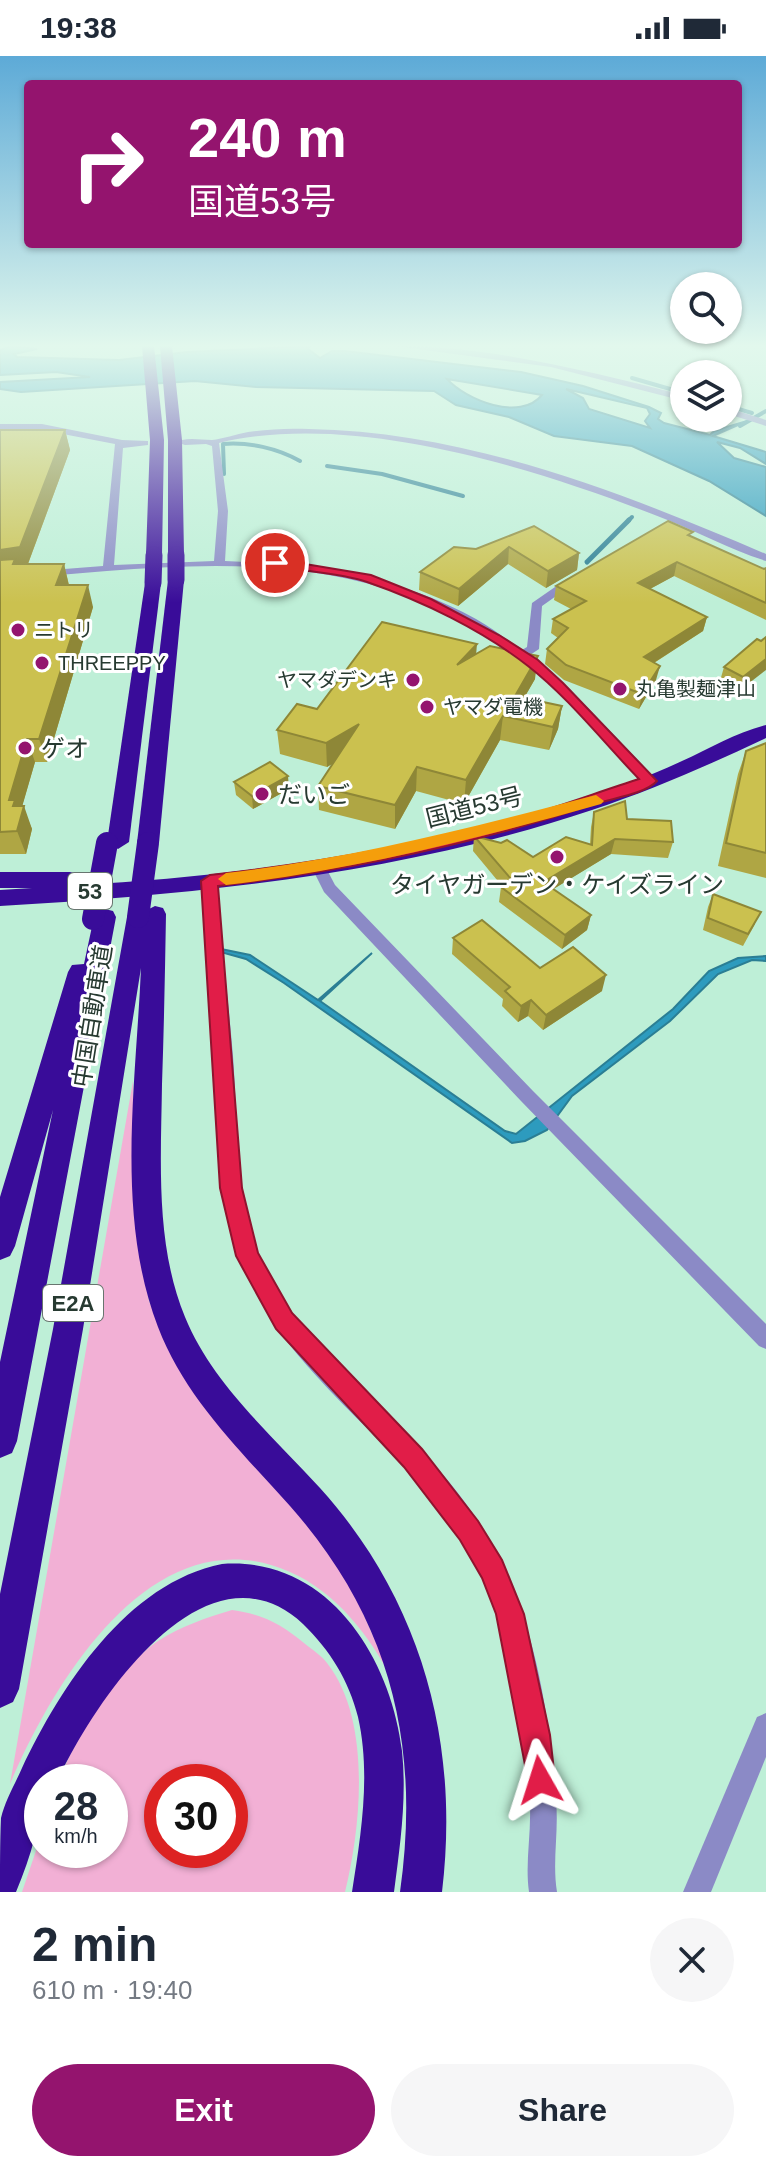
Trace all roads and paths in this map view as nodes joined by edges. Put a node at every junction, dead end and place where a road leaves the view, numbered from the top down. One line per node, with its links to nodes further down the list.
1 (65, 432): 9 (street)
2 (151, 432): 7 (highway)
3 (179, 432): 6 (highway)
4 (269, 432): 8 (street)
5 (309, 432): 10 (street)
6 (180, 441): 8 (street); 23 (highway, 中国自動車道 / E2A, bridge)
7 (151, 442): 9 (street); 24 (highway, bridge)
8 (213, 442): 11 (street)
9 (122, 443): 12 (street)
10 (766, 558)
11 (219, 564): 12 (street); 15 (street)
12 (108, 570): 14 (street)
13 (585, 573): 15 (street)
14 (0, 577)
15 (521, 655): 17 (street)
16 (762, 737): 17 (highway, 国道53号 / 53)
17 (650, 781): 18 (highway, 国道53号 / 53)
18 (319, 868): 20 (highway, 国道53号 / 53); 26 (street)
19 (0, 880): 21 (highway, 国道53号 / 53)
20 (210, 881): 21 (highway, 国道53号 / 53); 33 (street)
21 (181, 883): 22 (highway, 国道53号 / 53)
22 (0, 900)
23 (147, 915): 28 (highway, 中国自動車道 / E2A); 32 (highway)
24 (99, 918): 25 (highway); 27 (highway, 中国自動車道 / E2A)
25 (0, 1246)
26 (766, 1339)
27 (0, 1441)
28 (0, 1689)
29 (766, 1726): 34 (street)
30 (0, 1880): 31 (highway)
31 (373, 1892)
32 (421, 1892)
33 (543, 1892)
34 (697, 1892)

